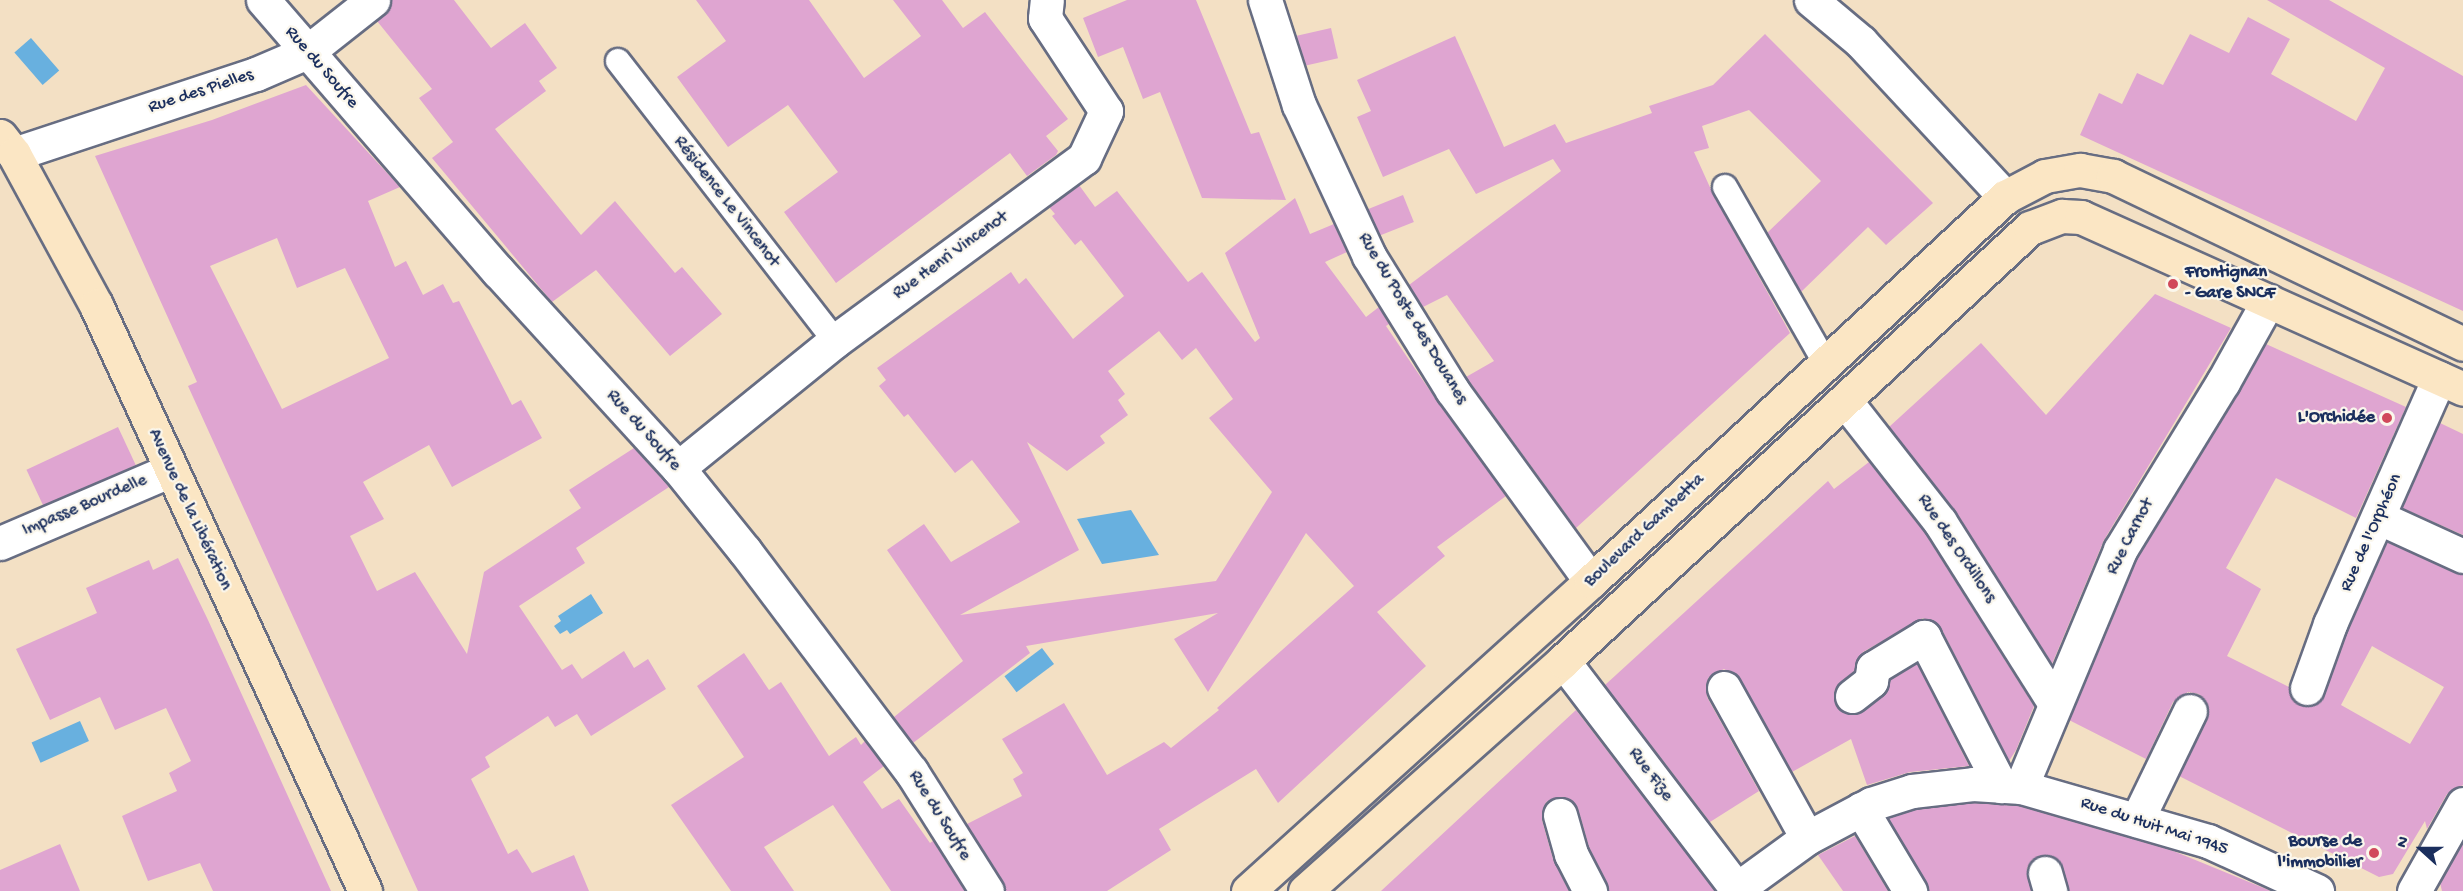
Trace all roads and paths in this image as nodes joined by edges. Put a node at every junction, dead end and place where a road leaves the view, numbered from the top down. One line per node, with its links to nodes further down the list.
1 (262, 0): 6 (street, Rue du Soufre)
2 (373, 0): 6 (street, Rue des Pielles)
3 (1047, 0): 14 (street, Rue Henri Vincenot)
4 (1265, 0): 24 (street, Rue du Poste des Douanes)
5 (1811, 0): 10 (street)
6 (307, 52): 8 (street, Rue des Pielles); 19 (street, Rue du Soufre)
7 (618, 61): 14 (lane, Résidence Le Vincenot)
8 (7, 145): 20 (main road, Avenue de la Libération)
9 (1725, 187): 16 (lane)
10 (2006, 196): 11 (main road); 12 (main road, Boulevard Gambetta); 16 (main road, Boulevard Gambetta)
11 (2030, 228): 13 (main road); 18 (main road)
12 (2288, 258): 13 (main road); 15 (main road, Boulevard Gambetta)
13 (2268, 301): 17 (main road); 29 (street, Rue Carnot)
14 (836, 341): 19 (street, Rue Henri Vincenot)
15 (2463, 344)
16 (1826, 364): 24 (main road, Boulevard Gambetta)
17 (2451, 384): 21 (street, Rue de l'Orphéon)
18 (1846, 402): 25 (main road); 29 (street, Rue des Ordillons)
19 (678, 468): 40 (street, Rue du Soufre)
20 (171, 470): 22 (street, Impasse Bourdelle); 39 (main road, Avenue de la Libération)
21 (2380, 518): 23 (street); 27 (street, Rue de l'Orphéon)
22 (0, 543)
23 (2463, 556)
24 (1591, 580): 41 (main road, Boulevard Gambetta)
25 (1563, 661): 38 (street, Rue Fize); 42 (main road)
26 (1724, 688): 36 (street)
27 (2307, 688)
28 (1852, 696): 31 (street)
29 (2055, 704): 31 (street, Rue Carnot)
30 (2190, 711): 35 (street)
31 (2011, 786): 33 (street, Rue du Huit Mai 1945); 35 (street, Rue du Huit Mai 1945)
32 (2463, 804): 46 (street)
33 (1861, 809): 36 (street, Rue du Huit Mai 1945); 44 (street)
34 (1560, 815): 43 (street)
35 (2137, 820): 37 (street, Rue du Huit Mai 1945)
36 (1808, 838): 38 (street, Rue du Huit Mai 1945)
37 (2260, 879): 45 (street, Rue du Huit Mai 1945)
38 (1748, 887)
39 (365, 891)
40 (987, 891)
41 (1248, 891)
42 (1305, 891)
43 (1590, 891)
44 (1910, 891)
45 (2317, 891)
46 (2414, 891)

